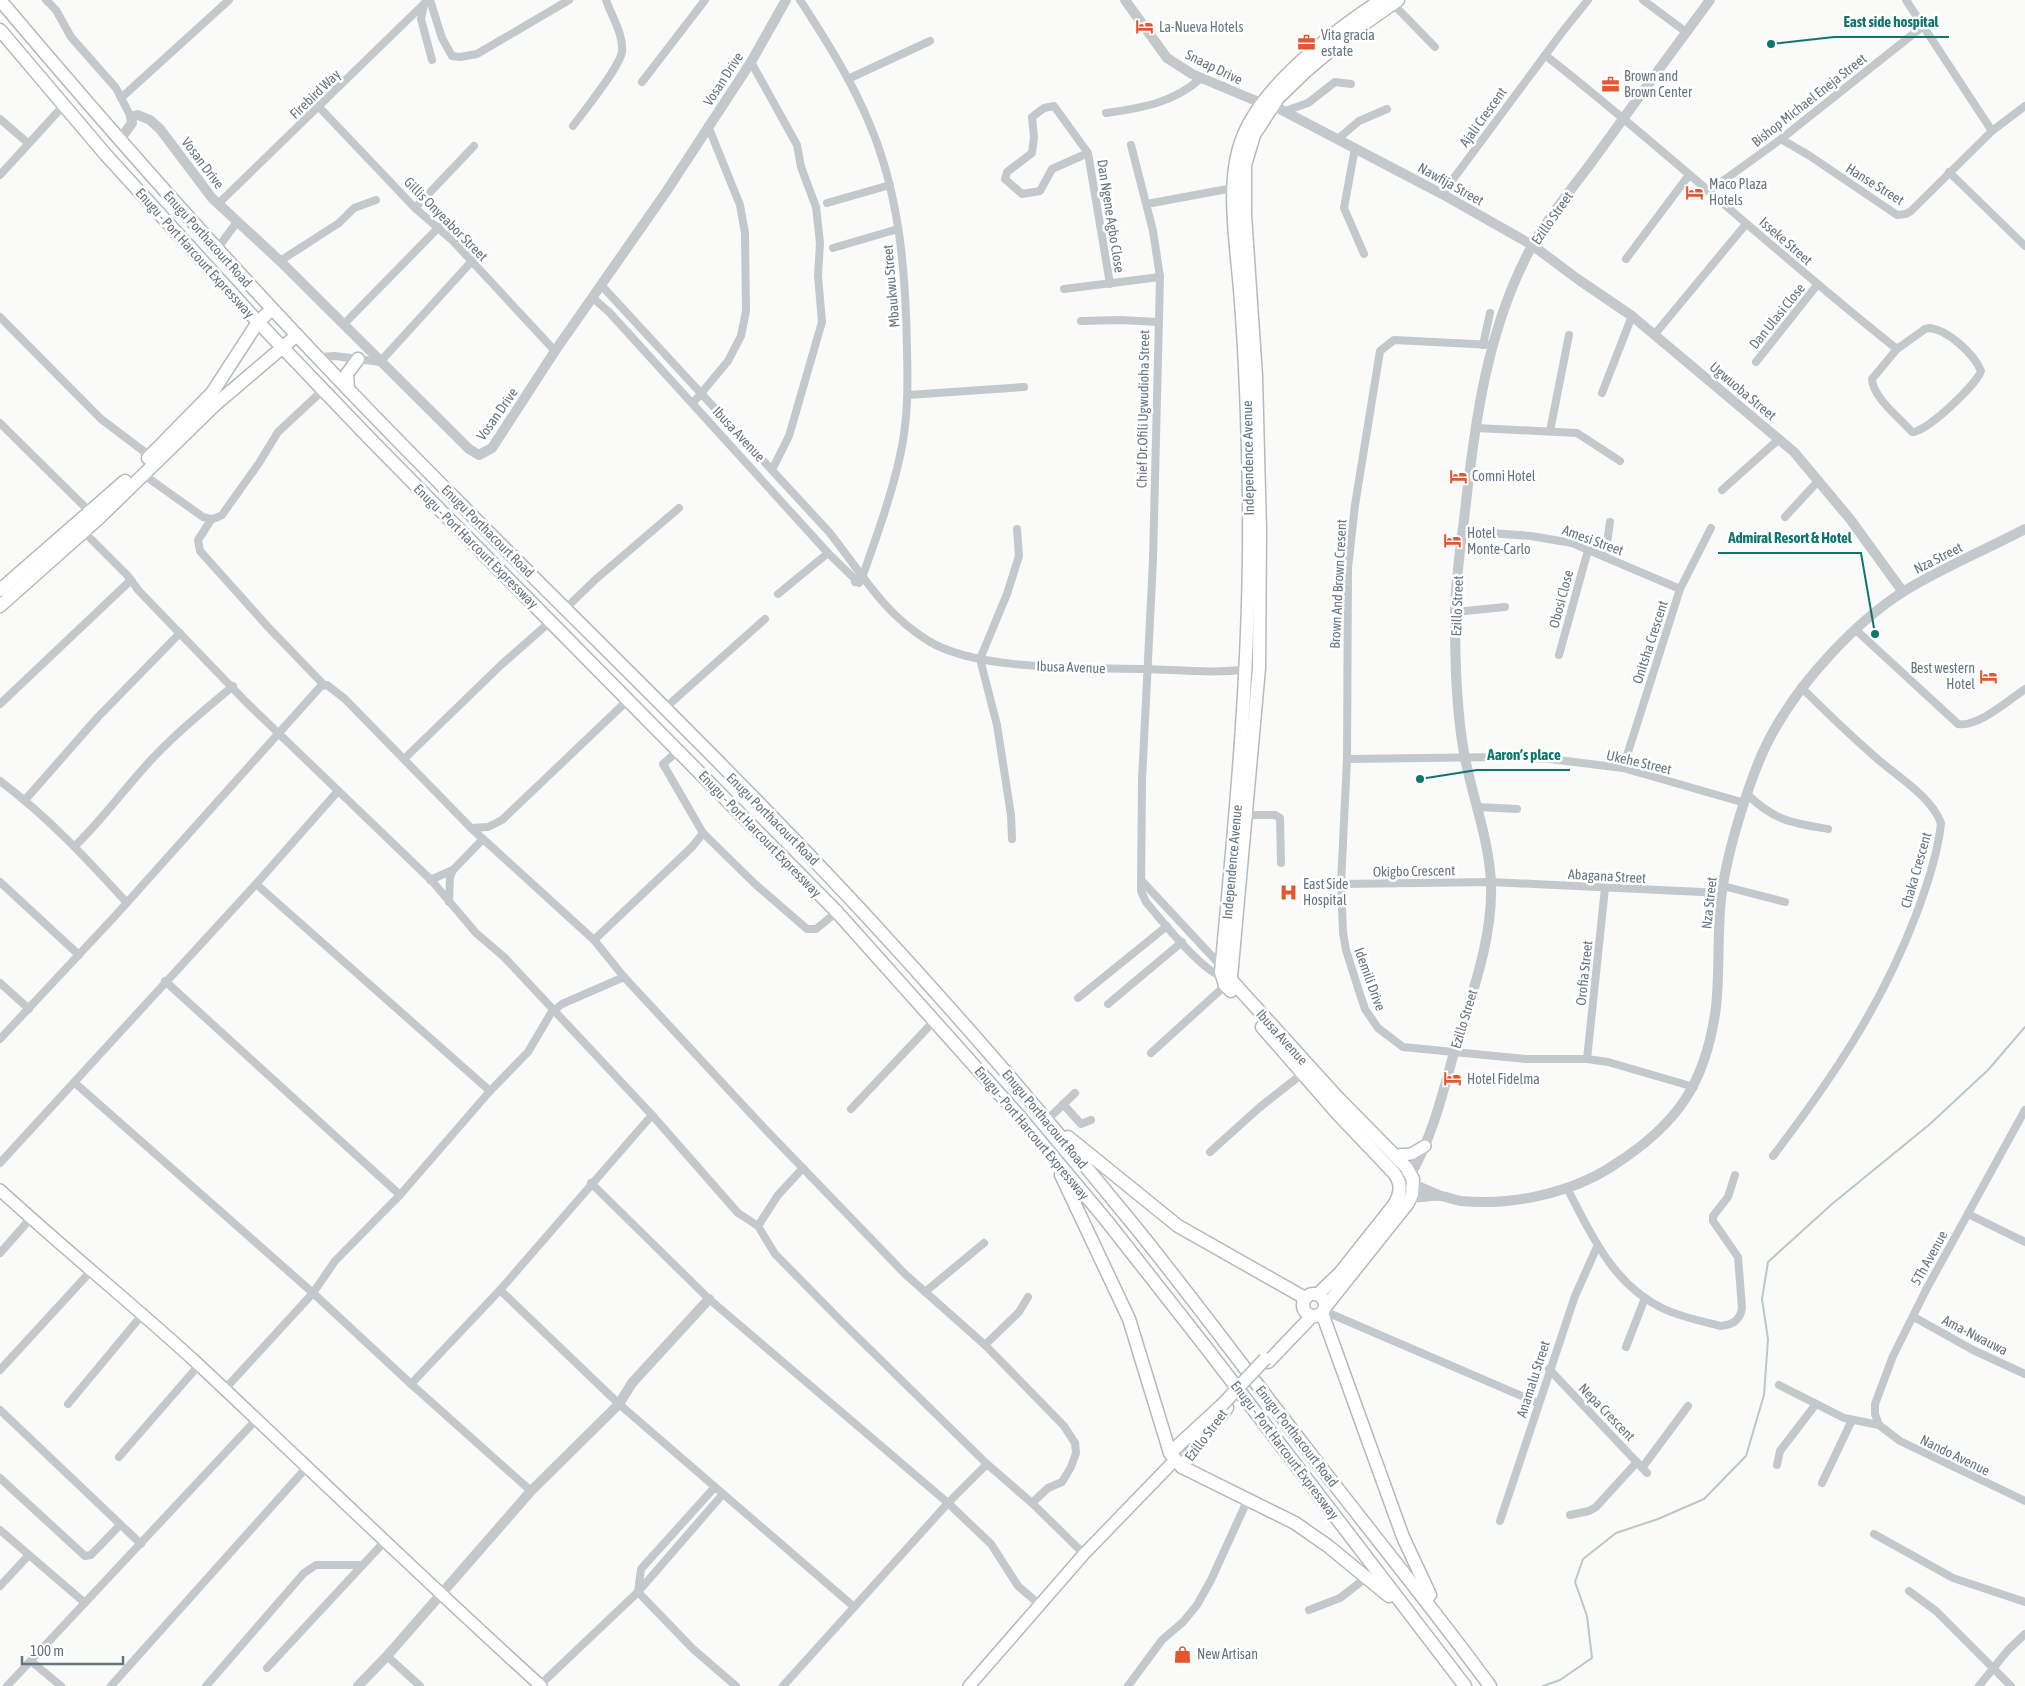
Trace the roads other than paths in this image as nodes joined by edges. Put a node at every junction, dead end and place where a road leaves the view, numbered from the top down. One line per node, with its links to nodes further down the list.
1 (0, 0): 24 (main road, Enugu Porthacourt Road)
2 (229, 0): 30 (street)
3 (570, 0): 14 (street)
4 (606, 0): 41 (street)
5 (705, 0): 28 (street)
6 (786, 0): 23 (street, Vosan Drive)
7 (800, 0): 27 (street, Mbaukwu Street)
8 (1125, 0): 26 (street, Snaap Drive)
9 (1588, 0): 21 (street, Ajali Crescent)
10 (1643, 0): 18 (street)
11 (1710, 0): 18 (street, Ezillo Street)
12 (1906, 0): 16 (street)
13 (48, 1): 30 (street)
14 (427, 1): 22 (street); 34 (street, Firebird Way)
15 (1386, 4): 20 (street); 31 (main road, Independence Avenue)
16 (1922, 27): 43 (street); 45 (street, Bishop Michael Eneja Street)
17 (0, 30): 25 (main road, Enugu - Port Harcourt Expressway)
18 (1686, 32): 39 (street, Ezillo Street)
19 (930, 41): 27 (street)
20 (1435, 47)
21 (1545, 55): 39 (street, Isseke Street); 58 (street, Ajali Crescent)
22 (432, 60)
23 (751, 62): 42 (street, Vosan Drive); 114 (street)
24 (53, 63): 25 (main road); 46 (main road, Enugu Porthacourt Road)
25 (38, 75): 32 (main road, Enugu - Port Harcourt Expressway)
26 (1201, 78): 31 (street, Snaap Drive); 37 (street)
27 (848, 79): 55 (street, Mbaukwu Street)
28 (642, 82)
29 (1351, 84): 36 (street)
30 (121, 98): 38 (street)
31 (1267, 104): 36 (street, Nawfija Street); 56 (main road, Independence Avenue); 149 (main road, Independence Avenue)
32 (64, 105): 47 (street); 87 (main road, Enugu - Port Harcourt Expressway)
33 (2025, 106): 43 (street, Hanse Street)
34 (319, 108): 61 (street, Firebird Way); 63 (street, Gillis Onyeabor Street)
35 (1386, 109): 44 (street)
36 (1285, 111): 44 (street, Nawfija Street)
37 (1106, 112)
38 (131, 117): 46 (street); 61 (street, Vosan Drive)
39 (1624, 117): 54 (street, Isseke Street); 68 (street, Ezillo Street)
40 (0, 119): 47 (street)
41 (573, 126)
42 (708, 126): 79 (street, Vosan Drive); 105 (street)
43 (1992, 131): 52 (street, Hanse Street)
44 (1338, 138): 50 (street, Nawfija Street)
45 (1781, 139): 52 (street, Hanse Street); 57 (street, Bishop Michael Eneja Street)
46 (119, 141): 71 (main road, Enugu Porthacourt Road)
47 (28, 143): 53 (street)
48 (1131, 145): 76 (street, Chief Dr.Ofili Ugwudioha Street)
49 (474, 146): 63 (street)
50 (1355, 148): 58 (street, Nawfija Street); 72 (street)
51 (1088, 153): 51 (street); 77 (street, Dan Ngene Agbo Close)
52 (1949, 172): 69 (street)
53 (0, 174)
54 (1689, 176): 57 (street, Isseke Street); 73 (street)
55 (890, 186): 62 (street); 67 (street, Mbaukwu Street)
56 (1233, 188): 60 (street); 149 (main road, Independence Avenue)
57 (1709, 191): 65 (street, Isseke Street)
58 (1442, 194): 68 (street, Nawfija Street)
59 (376, 200): 74 (street)
60 (1152, 203)
61 (218, 204): 64 (street, Vosan Drive)
62 (827, 204)
63 (415, 208): 66 (street, Gillis Onyeabor Street)
64 (237, 222): 71 (street); 74 (street, Vosan Drive)
65 (1746, 224): 78 (street, Isseke Street); 90 (street)
66 (439, 227): 75 (street, Gillis Onyeabor Street); 89 (street)
67 (898, 229): 70 (street); 106 (street, Mbaukwu Street)
68 (1532, 245): 84 (street, Ugwuoba Street); 93 (street, Ezillo Street)
69 (2025, 246)
70 (833, 248)
71 (217, 250): 82 (main road, Enugu Porthacourt Road)
72 (1364, 254)
73 (1626, 259)
74 (280, 261): 89 (street, Vosan Drive)
75 (472, 261): 96 (street, Gillis Onyeabor Street); 99 (street)
76 (1160, 277): 77 (street); 88 (street, Chief Dr.Ofili Ugwudioha Street)
77 (1110, 284): 80 (street)
78 (1817, 285): 95 (street, Isseke Street); 100 (street, Dan Ulasi Close)
79 (602, 286): 81 (street, Vosan Drive); 105 (street, Ibusa Avenue)
80 (1064, 289)
81 (593, 298): 96 (street, Vosan Drive); 107 (street, Ibusa Avenue)
82 (272, 309): 87 (main road); 91 (main road, Enugu Porthacourt Road)
83 (1490, 312): 93 (street)
84 (1632, 316): 90 (street, Ugwuoba Street); 104 (street)
85 (0, 317): 112 (street)
86 (1081, 321): 88 (street)
87 (258, 322): 94 (main road, Enugu - Port Harcourt Expressway); 112 (main road)
88 (1158, 322): 150 (street, Chief Dr.Ofili Ugwudioha Street)
89 (344, 324): 99 (street, Vosan Drive)
90 (1655, 334): 111 (street, Ugwuoba Street)
91 (297, 335): 94 (main road); 97 (main road, Enugu Porthacourt Road)
92 (1569, 335): 110 (street)
93 (1488, 345): 109 (street, Ezillo Street); 162 (street, Brown And Brown Cresent)
94 (283, 348): 103 (main road, Enugu - Port Harcourt Expressway); 115 (main road)
95 (1897, 349): 95 (street)
96 (555, 351): 99 (street, Vosan Drive)
97 (318, 358): 98 (street); 102 (main road, Enugu Porthacourt Road)
98 (358, 359): 99 (street); 102 (main road)
99 (380, 362)
100 (1756, 362)
101 (1024, 387): 106 (street)
102 (348, 389): 141 (main road, Enugu Porthacourt Road)
103 (322, 390): 121 (street); 144 (main road, Enugu - Port Harcourt Expressway)
104 (1602, 393)
105 (702, 394): 107 (street); 114 (street, Ibusa Avenue)
106 (908, 395): 131 (street, Mbaukwu Street)
107 (693, 403): 129 (street, Ibusa Avenue)
108 (0, 423): 119 (street)
109 (1477, 428): 110 (street); 127 (street, Ezillo Street)
110 (1550, 431): 113 (street)
111 (1779, 439): 116 (street, Ugwuoba Street); 117 (street)
112 (150, 456): 119 (main road)
113 (1620, 461)
114 (772, 470): 131 (street, Ibusa Avenue)
115 (144, 475): 119 (main road); 121 (street)
116 (1819, 480): 120 (street); 137 (street, Ugwuoba Street)
117 (1722, 490)
118 (679, 508): 141 (street)
119 (95, 515): 123 (main road)
120 (1785, 517)
121 (211, 520): 151 (street)
122 (1610, 522): 130 (street)
123 (80, 528): 132 (street); 136 (main road); 139 (main road)
124 (1711, 528): 135 (street, Onitsha Crescent)
125 (1017, 529): 148 (street)
126 (2025, 529): 137 (street, Nza Street)
127 (1463, 531): 128 (street, Amesi Street); 142 (street, Ezillo Street)
128 (1588, 550): 130 (street, Amesi Street); 147 (street, Obosi Close)
129 (828, 553): 133 (street, Ibusa Avenue); 138 (street)
130 (1605, 557): 135 (street, Amesi Street)
131 (863, 575): 133 (street, Mbaukwu Street); 134 (street, Ibusa Avenue)
132 (131, 580): 146 (street); 156 (street)
133 (855, 582): 134 (street, Ibusa Avenue)
134 (868, 587): 148 (street, Ibusa Avenue)
135 (1680, 589): 163 (street, Onitsha Crescent)
136 (0, 590)
137 (1904, 592): 145 (street, Nza Street)
138 (778, 594)
139 (0, 606)
140 (1506, 607): 142 (street)
141 (566, 609): 157 (main road, Enugu Porthacourt Road)
142 (1455, 612): 160 (street, Ezillo Street)
143 (765, 619): 157 (street)
144 (551, 621): 155 (main road, Enugu - Port Harcourt Expressway); 161 (street)
145 (1856, 630): 153 (street, Nza Street); 154 (street)
146 (180, 633): 152 (street); 168 (street)
147 (1559, 655)
148 (980, 659): 150 (street, Ibusa Avenue); 176 (street)
149 (1253, 668): 150 (street, Ibusa Avenue); 166 (main road, Independence Avenue)
150 (1149, 669): 181 (street, Ibusa Avenue)
151 (324, 685): 158 (street); 161 (street)
152 (232, 686): 158 (street); 177 (street)
153 (1801, 687): 167 (street, Nza Street); 224 (street, Chaka Crescent)
154 (2025, 689)
155 (629, 699): 159 (main road, Enugu - Port Harcourt Expressway); 172 (street)
156 (0, 704)
157 (664, 709): 219 (main road, Enugu Porthacourt Road)
158 (280, 735): 165 (street); 190 (street)
159 (679, 750): 174 (street); 191 (main road, Enugu - Port Harcourt Expressway)
160 (1465, 757): 162 (street); 163 (street, Ukehe Street); 169 (street, Ezillo Street)
161 (404, 759): 172 (street)
162 (1347, 759): 185 (street)
163 (1623, 768): 167 (street, Ukehe Street)
164 (0, 781): 168 (street)
165 (338, 791): 180 (street); 184 (street)
166 (1243, 797): 171 (main road, Independence Avenue); 196 (main road, Independence Avenue)
167 (1746, 799): 173 (street); 187 (street, Nza Street)
168 (25, 800): 177 (street)
169 (1478, 807): 170 (street); 183 (street, Ezillo Street)
170 (1517, 809)
171 (1246, 815): 178 (street); 196 (main road, Independence Avenue)
172 (471, 828): 175 (street)
173 (1828, 829)
174 (703, 833): 191 (street); 193 (street)
175 (484, 839): 179 (street); 193 (street)
176 (1012, 839)
177 (75, 846): 190 (street)
178 (1280, 863)
179 (453, 870): 180 (street); 188 (street)
180 (430, 880): 188 (street)
181 (1142, 881): 192 (street, Ibusa Avenue); 196 (street, Ibusa Avenue)
182 (0, 882): 195 (street)
183 (1491, 882): 185 (street, Okigbo Crescent); 186 (street, Abagana Street); 206 (street, Ezillo Street)
184 (256, 884): 198 (street); 212 (street)
185 (1341, 884): 206 (street, Idemili Drive)
186 (1605, 888): 187 (street, Abagana Street); 208 (street, Orofia Street)
187 (1722, 890): 189 (street, Abagana Street); 211 (street, Nza Street)
188 (449, 902): 203 (street)
189 (1786, 902)
190 (127, 903): 195 (street)
191 (837, 912): 204 (main road, Enugu - Port Harcourt Expressway)
192 (1167, 926): 194 (street, Ibusa Avenue); 200 (street)
193 (594, 940): 197 (street)
194 (1182, 942): 196 (street, Ibusa Avenue); 201 (street)
195 (79, 955): 202 (street)
196 (1227, 976): 207 (street); 209 (main road, Ibusa Avenue); 223 (main road, Ibusa Avenue)
197 (624, 977): 203 (street); 226 (street)
198 (165, 981): 210 (street); 233 (street)
199 (0, 983): 202 (street)
200 (1078, 998)
201 (1108, 1004)
202 (29, 1009): 205 (street)
203 (554, 1010): 212 (street); 217 (street)
204 (934, 1020): 215 (street); 221 (main road, Enugu - Port Harcourt Expressway)
205 (0, 1039)
206 (1454, 1052): 208 (street); 220 (street, Ezillo Street)
207 (1151, 1053)
208 (1587, 1060): 211 (street)
209 (1302, 1074): 222 (street); 231 (main road, Ibusa Avenue)
210 (75, 1083): 225 (street); 245 (street)
211 (1694, 1087): 230 (street, Nza Street)
212 (490, 1091): 233 (street)
213 (1075, 1093): 214 (street)
214 (1063, 1104): 218 (street); 219 (street)
215 (851, 1108)
216 (2025, 1110): 235 (street, 5Th Avenue)
217 (652, 1116): 229 (street); 237 (street)
218 (1091, 1120)
219 (1048, 1121): 249 (main road); 307 (main road, Enugu Porthacourt Road)
220 (1425, 1146): 223 (main road); 228 (street, Ezillo Street)
221 (1050, 1152): 272 (main road); 305 (main road, Enugu - Port Harcourt Expressway)
222 (1210, 1152)
223 (1395, 1155): 228 (main road, Ibusa Avenue)
224 (1773, 1156)
225 (0, 1163)
226 (803, 1168): 237 (street); 244 (street)
227 (1735, 1175): 247 (street)
228 (1412, 1179): 231 (main road); 231 (street); 234 (street)
229 (591, 1183): 243 (street); 248 (street)
230 (1568, 1188): 234 (street, Nza Street); 240 (street)
231 (1402, 1189): 234 (street, Nza Street); 249 (main road, Ezillo Street); 249 (main road)
232 (0, 1190): 236 (main road)
233 (400, 1196): 245 (street)
234 (1440, 1196)
235 (1968, 1214): 238 (street); 251 (street, 5Th Avenue)
236 (31, 1218): 241 (street); 242 (main road)
237 (758, 1226): 273 (street)
238 (2025, 1242)
239 (984, 1243): 244 (street)
240 (1597, 1247): 247 (street); 255 (street, Anamalu Street)
241 (0, 1253)
242 (91, 1271): 250 (main road); 256 (street)
243 (500, 1290): 258 (street); 263 (street)
244 (925, 1292): 252 (street)
245 (313, 1293): 258 (street); 260 (street)
246 (1028, 1297): 252 (street)
247 (1645, 1298): 253 (street)
248 (709, 1299): 263 (street); 284 (street)
249 (1316, 1309): 261 (street); 266 (main road, Ezillo Street, bridge); 307 (main road)
250 (142, 1315): 254 (main road); 262 (street)
251 (1914, 1317): 257 (street, Ama-Nwauwa); 270 (street, 5Th Avenue)
252 (985, 1345): 285 (street)
253 (1626, 1347)
254 (199, 1365): 260 (main road); 271 (street)
255 (1549, 1369): 261 (street, Anamalu Street); 276 (street, Nepa Crescent)
256 (0, 1370)
257 (2025, 1374)
258 (411, 1384): 280 (street)
259 (1779, 1385): 264 (street)
260 (224, 1390): 268 (main road)
261 (1538, 1403): 287 (street, Anamalu Street)
262 (68, 1404)
263 (619, 1404): 279 (street); 280 (street)
264 (1816, 1404): 269 (street); 274 (street)
265 (1688, 1406): 276 (street)
266 (1224, 1407): 272 (main road, Ezillo Street); 272 (main road, Ezillo Street)
267 (0, 1410): 288 (street)
268 (256, 1420): 275 (main road); 292 (street)
269 (1852, 1420): 270 (street); 278 (street)
270 (1879, 1425): 283 (street, Nando Avenue)
271 (119, 1457)
272 (1176, 1460): 282 (main road); 293 (main road)
273 (987, 1464): 284 (street); 285 (street)
274 (1777, 1465)
275 (307, 1467): 291 (main road); 316 (street)
276 (1642, 1468): 286 (street)
277 (0, 1478): 288 (street)
278 (1822, 1483)
279 (714, 1488): 281 (street); 299 (street)
280 (532, 1491): 300 (street)
281 (722, 1495): 299 (street); 304 (street)
282 (1248, 1499): 296 (main road); 324 (street)
283 (2025, 1501)
284 (948, 1503): 303 (street); 304 (street)
285 (1032, 1503): 293 (street)
286 (1570, 1516)
287 (1500, 1521)
288 (120, 1525): 292 (street)
289 (0, 1530): 294 (street)
290 (1874, 1534): 301 (street)
291 (386, 1540): 295 (street); 300 (main road)
292 (141, 1544): 302 (street)
293 (1084, 1554): 303 (main road)
294 (28, 1556): 297 (street); 302 (street)
295 (362, 1565): 312 (street); 317 (street)
296 (1367, 1577): 305 (main road); 306 (street)
297 (0, 1586)
298 (1909, 1591): 311 (street)
299 (638, 1592): 320 (street); 321 (street)
300 (439, 1594): 309 (street); 320 (main road)
301 (2025, 1602)
302 (85, 1603): 310 (street)
303 (1039, 1604): 323 (main road)
304 (853, 1606): 322 (street)
305 (1404, 1606): 325 (main road, Enugu - Port Harcourt Expressway)
306 (1309, 1610)
307 (1445, 1624): 313 (main road, Enugu Porthacourt Road)
308 (2025, 1634): 311 (street)
309 (388, 1656): 318 (street); 319 (street)
310 (31, 1661): 314 (street); 315 (street)
311 (1994, 1666): 326 (street); 327 (street)
312 (268, 1668)
313 (1490, 1685)
314 (7, 1686)
315 (61, 1686)
316 (111, 1686)
317 (206, 1686)
318 (358, 1686)
319 (420, 1686)
320 (541, 1686)
321 (736, 1686)
322 (783, 1686)
323 (969, 1686)
324 (1128, 1686)
325 (1465, 1686)
326 (1979, 1686)
327 (2011, 1686)

